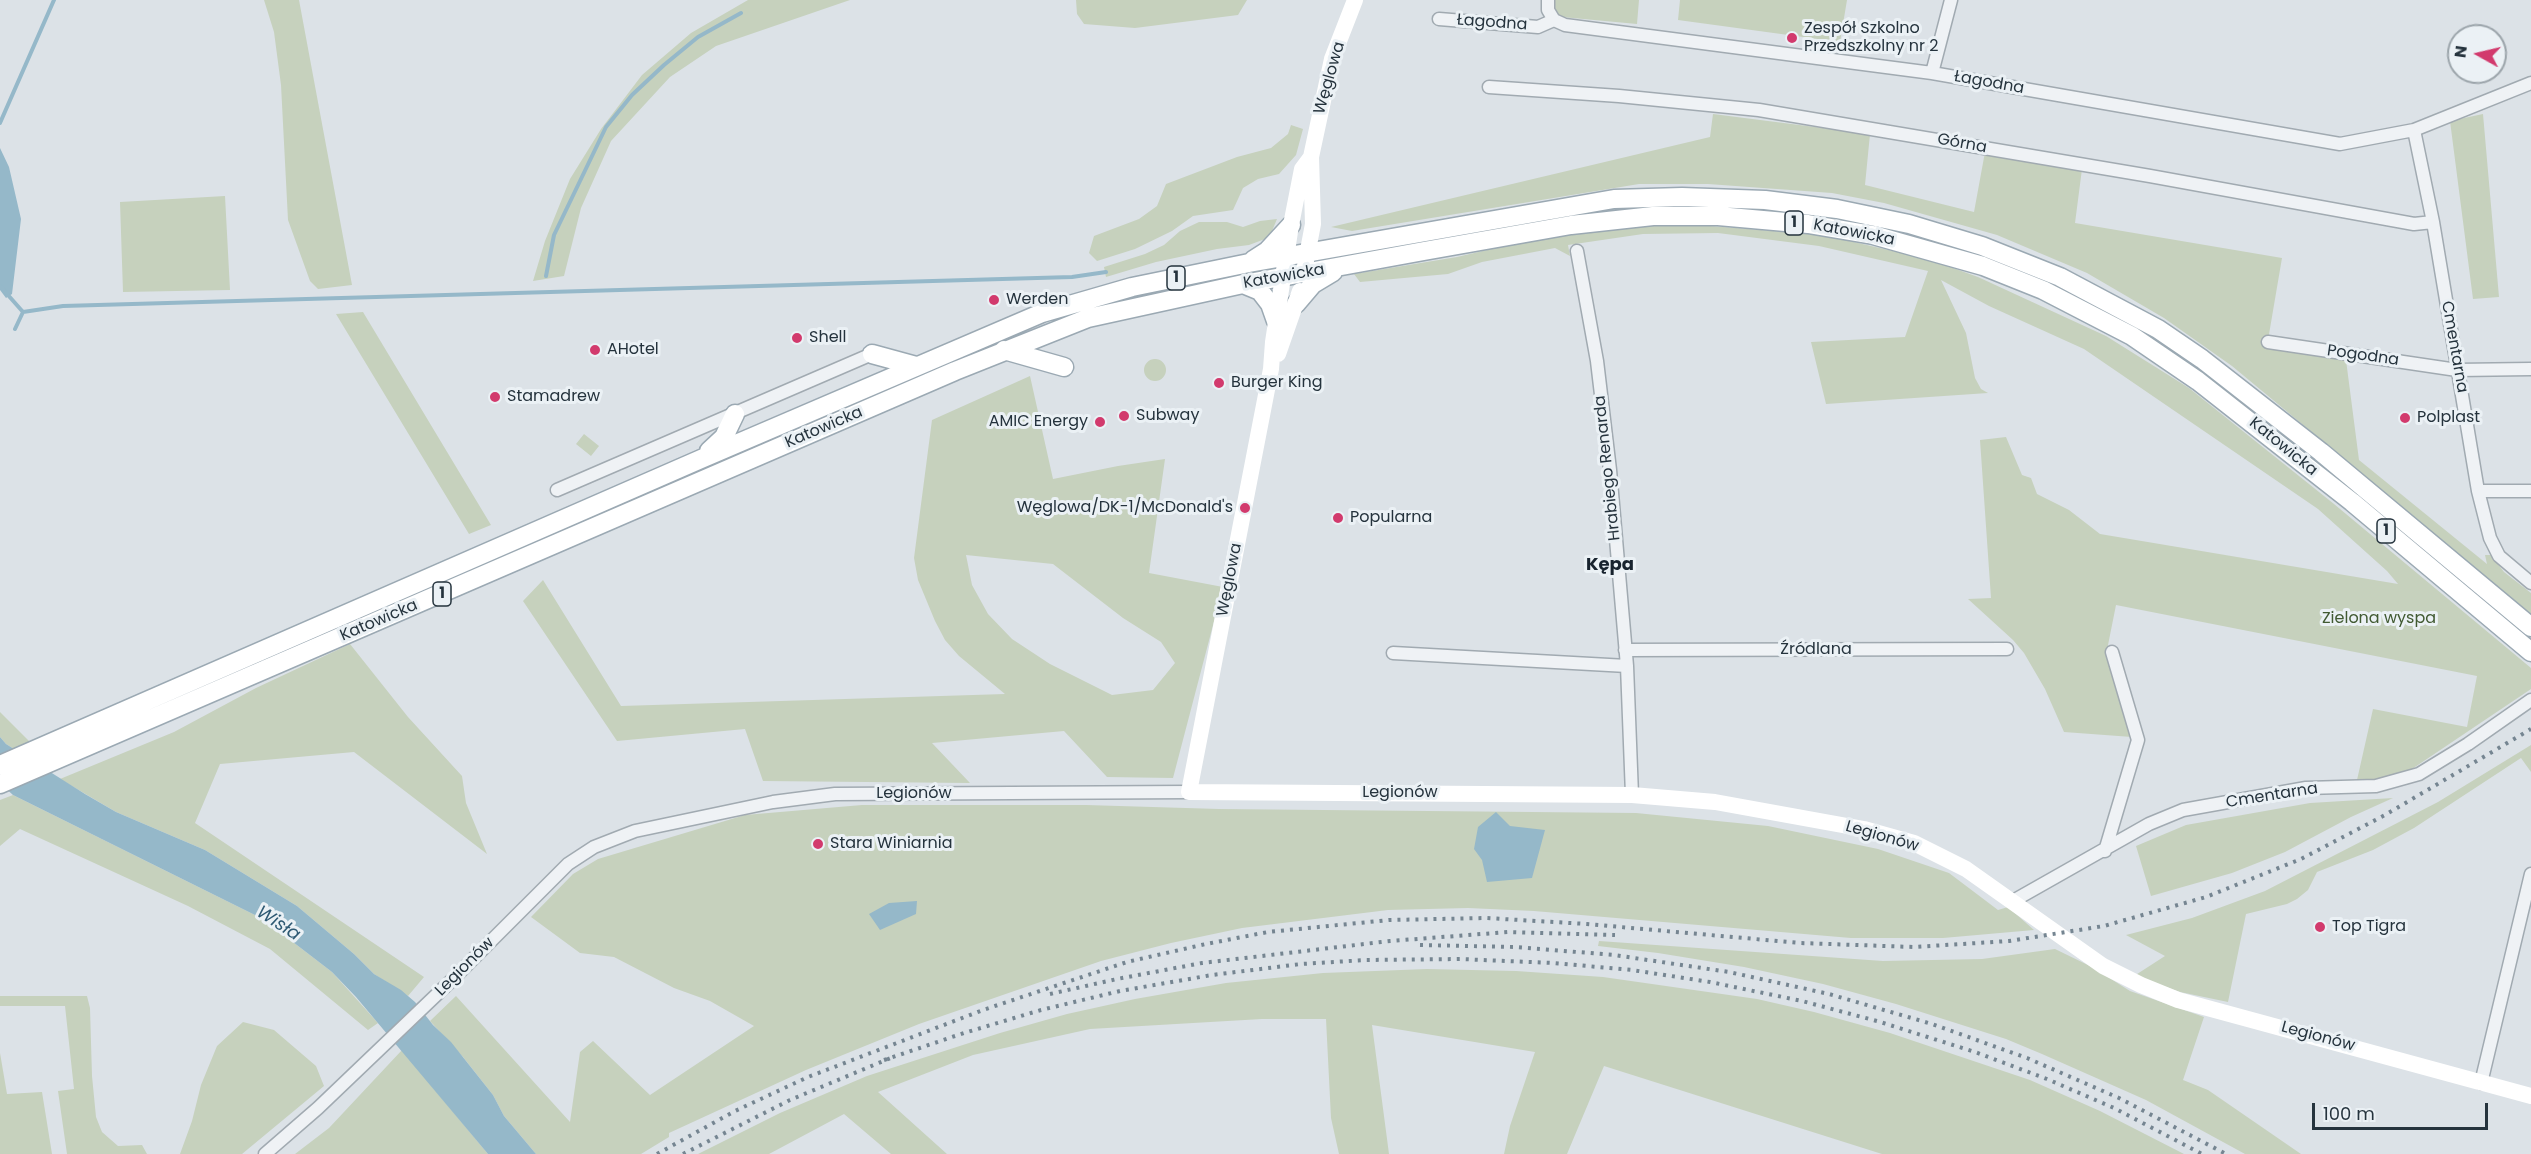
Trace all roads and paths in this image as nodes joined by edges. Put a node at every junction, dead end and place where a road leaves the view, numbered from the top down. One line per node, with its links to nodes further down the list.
1 (1355, 0): 10 (street, Węglowa)
2 (1548, 0): 5 (street)
3 (1951, 0): 6 (street)
4 (1439, 19): 5 (street, Łagodna)
5 (1554, 20): 6 (street, Łagodna)
6 (1932, 73): 9 (street, Łagodna)
7 (2531, 84): 9 (street, Łagodna)
8 (1489, 87): 11 (street, Górna)
9 (2414, 130): 11 (street, Cmentarna)
10 (1311, 157): 12 (street, Węglowa); 14 (street, Węglowa)
11 (2433, 222): 30 (street, Cmentarna)
12 (1291, 225): 15 (street, Węglowa); 16 (main road)
13 (1577, 251): 39 (street, Hrabiego Renarda)
14 (1308, 252): 15 (main road, Katowicka / 1); 18 (street, Węglowa); 37 (main road, Katowicka / 1)
15 (1288, 256): 16 (main road, Katowicka / 1); 19 (street, Węglowa)
16 (1249, 263): 26 (main road, Katowicka / 1)
17 (1345, 266): 18 (main road, Katowicka / 1); 21 (main road); 40 (main road, Katowicka / 1)
18 (1304, 273): 19 (main road, Katowicka / 1); 21 (street, Węglowa)
19 (1284, 277): 20 (main road, Katowicka / 1); 22 (street, Węglowa)
20 (1243, 284): 22 (main road); 24 (main road, Katowicka / 1)
21 (1296, 304): 28 (street, Węglowa)
22 (1276, 321): 28 (street, Węglowa)
23 (2268, 342): 30 (street, Pogodna)
24 (1004, 350): 27 (main road); 46 (main road, Katowicka / 1)
25 (872, 354): 26 (main road); 31 (street)
26 (916, 366): 32 (main road, Katowicka / 1)
27 (1064, 368)
28 (1271, 369): 47 (street, Węglowa)
29 (2531, 369): 30 (street, Pogodna)
30 (2457, 370): 34 (street, Cmentarna)
31 (735, 414): 32 (main road); 33 (street)
32 (701, 459): 45 (main road, Katowicka / 1)
33 (557, 490)
34 (2478, 491): 35 (street); 36 (street, Cmentarna)
35 (2531, 491)
36 (2531, 583)
37 (2531, 627)
38 (2007, 649): 39 (street, Źródlana)
39 (1625, 650): 43 (street, Hrabiego Renarda)
40 (2529, 651)
41 (2112, 652): 49 (street)
42 (1393, 653): 43 (street)
43 (1627, 666): 48 (street, Hrabiego Renarda)
44 (2531, 700): 49 (street, Cmentarna)
45 (0, 765)
46 (0, 784)
47 (1189, 792): 48 (street, Legionów); 54 (street, Legionów)
48 (1632, 795): 51 (street, Legionów)
49 (2105, 850): 51 (street, Cmentarna)
50 (2531, 874): 52 (street)
51 (2013, 901): 52 (street, Legionów)
52 (2481, 1083): 53 (street, Legionów)
53 (2531, 1096)
54 (265, 1154)

